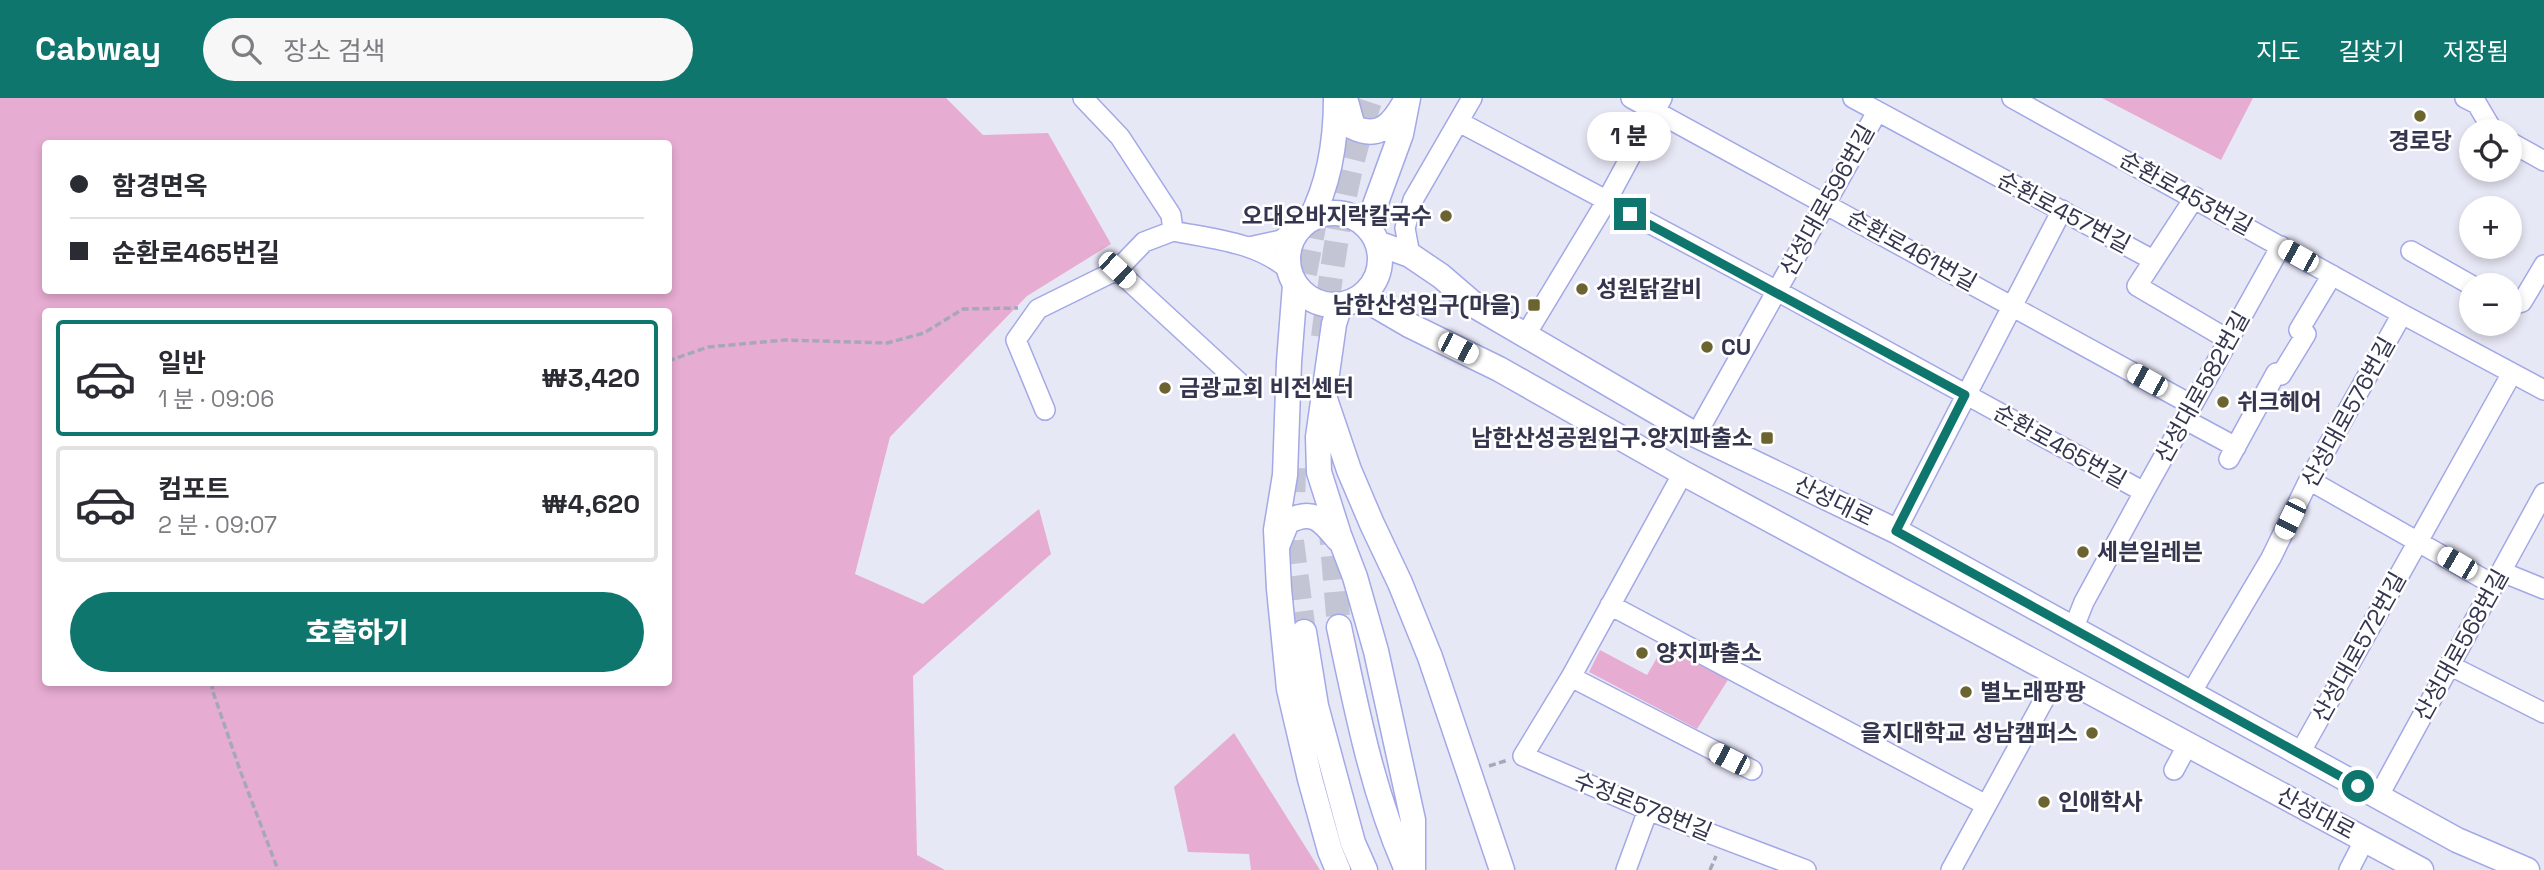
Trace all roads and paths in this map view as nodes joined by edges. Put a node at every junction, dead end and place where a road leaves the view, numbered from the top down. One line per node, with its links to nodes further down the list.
1 (1083, 98): 21 (street)
2 (1336, 98): 20 (main road)
3 (1345, 98): 4 (main road)
4 (1408, 98): 22 (main road)
5 (1472, 98): 13 (street)
6 (1631, 98): 10 (street, 순환로461번길)
7 (1853, 98): 11 (street, 순환로457번길)
8 (2012, 98): 16 (street, 순환로453번길)
9 (2474, 100): 12 (street)
10 (1658, 104): 17 (street); 18 (street, 순환로461번길)
11 (1877, 112): 18 (street, 산성대로596번길); 19 (street, 순환로457번길)
12 (2486, 119)
13 (1459, 122): 17 (street, 순환로465번길); 26 (street)
14 (2522, 149): 15 (street)
15 (2544, 161)
16 (2195, 197): 23 (street, 순환로453번길); 27 (street)
17 (1606, 202): 33 (street, 순환로465번길); 39 (street)
18 (1824, 203): 33 (street, 산성대로596번길); 36 (street, 순환로461번길)
19 (2062, 210): 27 (street, 순환로457번길); 36 (street)
20 (1307, 222): 22 (main road); 24 (street); 31 (main road)
21 (1173, 231): 24 (street); 29 (street)
22 (1372, 235): 26 (main road, 산성대로); 34 (main road)
23 (2281, 246): 30 (street, 순환로453번길); 40 (street, 산성대로582번길)
24 (1249, 247): 31 (street)
25 (2412, 251): 32 (street)
26 (1410, 255): 39 (main road, 산성대로)
27 (2153, 260): 40 (street, 순환로457번길)
28 (2544, 265): 35 (street)
29 (1117, 270): 37 (street); 43 (street)
30 (2332, 275): 38 (street, 순환로453번길); 48 (street, 순환로461번길)
31 (1293, 278): 34 (main road); 57 (main road)
32 (2459, 278)
33 (1777, 291): 46 (street, 순환로465번길); 49 (street, 산성대로596번길)
34 (1351, 301): 45 (main road); 50 (main road, 산성대로)
35 (2522, 302)
36 (2012, 305): 46 (street); 48 (street, 순환로461번길)
37 (1038, 309): 41 (path); 47 (street)
38 (2402, 314): 42 (street, 순환로453번길); 51 (street, 산성대로576번길)
39 (1525, 336): 49 (main road, 산성대로)
40 (2229, 340): 48 (street, 산성대로582번길)
41 (672, 360)
42 (2512, 373): 44 (street, 순환로453번길); 55 (street, 산성대로572번길)
43 (1242, 385)
44 (2544, 390)
45 (1323, 394): 56 (main road); 86 (main road)
46 (1965, 395): 52 (street, 순환로465번길); 54 (street)
47 (1045, 411)
48 (2188, 412): 52 (street, 산성대로582번길)
49 (1696, 435): 54 (main road, 산성대로)
50 (1683, 472): 60 (street); 65 (main road, 산성대로)
51 (2309, 480): 55 (street); 68 (street, 산성대로576번길)
52 (2144, 492): 62 (street, 산성대로582번길)
53 (2544, 493): 58 (street, 산성대로568번길)
54 (1896, 531): 62 (main road, 산성대로)
55 (2419, 542): 58 (street); 71 (street, 산성대로572번길)
56 (1343, 545): 57 (main road); 85 (main road)
57 (1277, 546): 82 (main road)
58 (2498, 579): 59 (street); 64 (street, 산성대로568번길)
59 (2544, 589)
60 (1610, 605): 66 (street); 77 (street)
61 (1339, 627): 84 (main road)
62 (2074, 627): 68 (main road, 산성대로)
63 (1304, 632): 83 (main road)
64 (2449, 665): 69 (street); 76 (street, 산성대로568번길)
65 (2058, 674): 70 (main road, 산성대로); 77 (street)
66 (1571, 677): 72 (street); 74 (street)
67 (212, 686): 81 (path)
68 (2191, 693): 71 (main road, 산성대로)
69 (2544, 713)
70 (2188, 744): 75 (street); 79 (main road, 산성대로)
71 (2300, 753): 76 (main road, 산성대로)
72 (1524, 756): 73 (path); 78 (street, 수정로578번길)
73 (1480, 769)
74 (1752, 770)
75 (2174, 770)
76 (2378, 797): 91 (main road, 산성대로)
77 (1986, 805): 88 (street)
78 (1648, 810): 80 (street, 수정로578번길); 87 (street)
79 (2365, 839): 89 (street); 90 (main road, 산성대로)
80 (1794, 868)
81 (278, 870)
82 (1338, 870)
83 (1365, 870)
84 (1407, 870)
85 (1413, 870)
86 (1502, 870)
87 (1626, 870)
88 (1951, 870)
89 (2349, 870)
90 (2421, 870)
91 (2527, 870)

